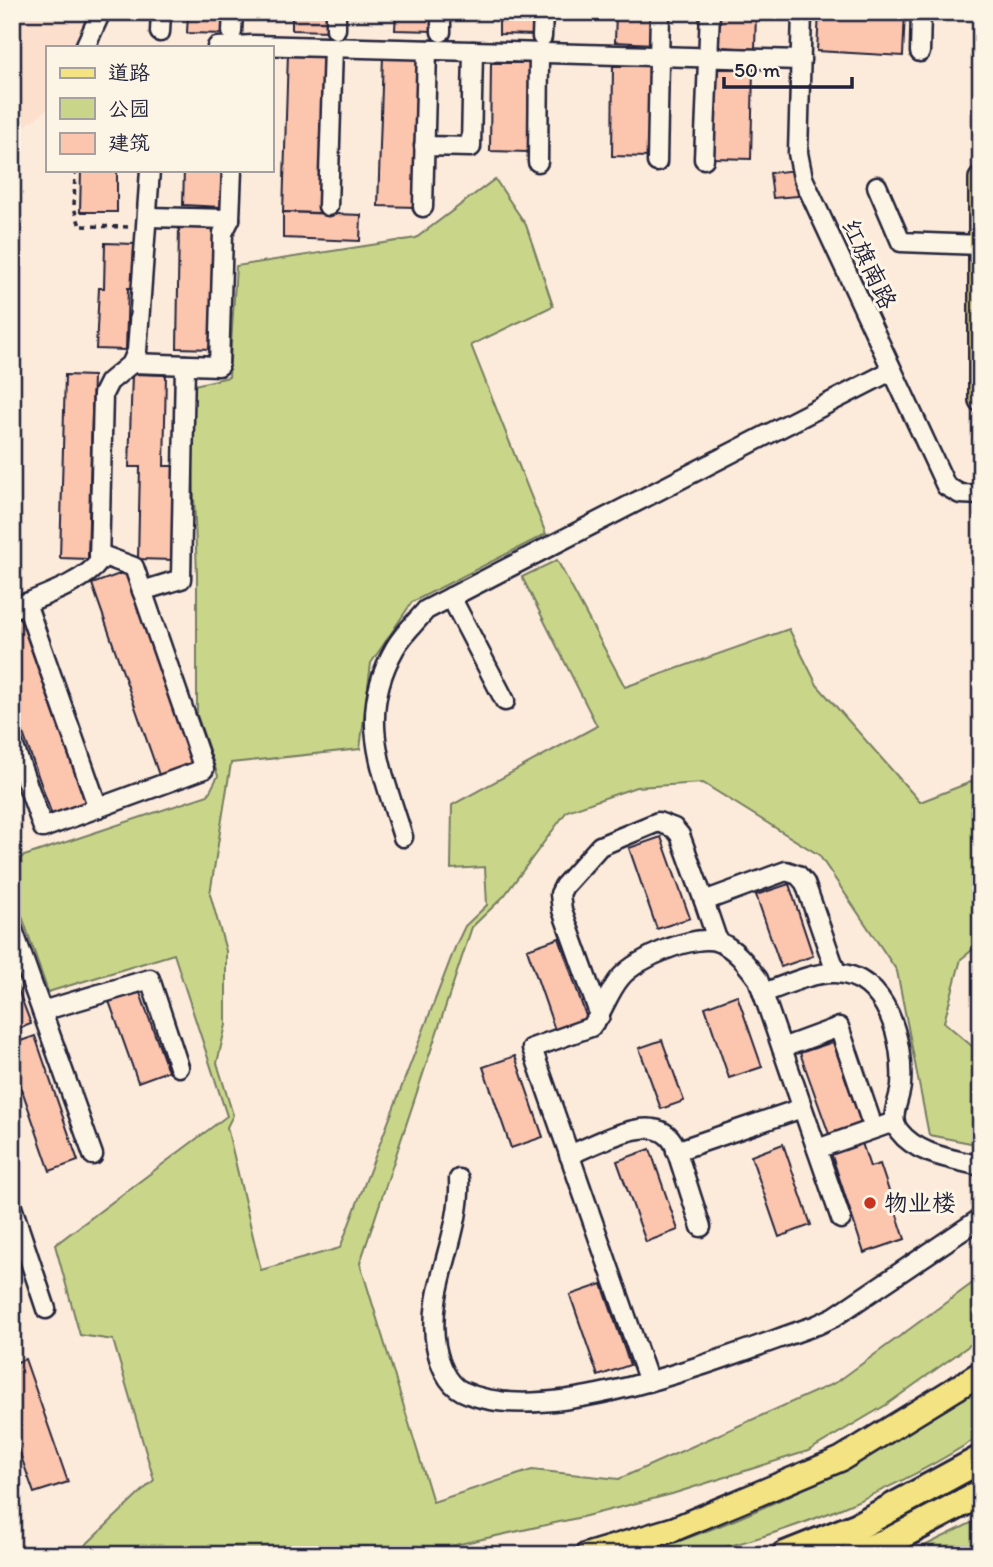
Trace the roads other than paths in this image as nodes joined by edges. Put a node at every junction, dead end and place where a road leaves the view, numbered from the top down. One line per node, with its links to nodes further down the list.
1 (101, 12): 14 (street)
2 (161, 12): 10 (street)
3 (233, 12): 12 (street)
4 (441, 12): 11 (street)
5 (542, 12): 13 (street)
6 (660, 12): 19 (street)
7 (710, 12): 20 (street)
8 (802, 12): 21 (street, 红旗南路)
9 (921, 12): 18 (street)
10 (160, 32)
11 (441, 32)
12 (235, 42): 15 (street)
13 (540, 45): 17 (street); 19 (street); 24 (street)
14 (85, 46)
15 (334, 47): 16 (street); 30 (street)
16 (427, 50): 17 (street); 22 (street)
17 (473, 51): 22 (street)
18 (920, 52)
19 (659, 56): 20 (street); 25 (street)
20 (708, 57): 21 (street); 23 (street)
21 (801, 60): 37 (street, 红旗南路)
22 (424, 146): 31 (street)
23 (704, 159)
24 (538, 162)
25 (657, 162)
26 (150, 172): 33 (street)
27 (232, 172): 32 (street)
28 (981, 179): 34 (main road)
29 (877, 186): 34 (street)
30 (328, 206)
31 (423, 207)
32 (230, 219): 33 (street); 36 (street)
33 (148, 222): 35 (street)
34 (980, 245): 38 (main road)
35 (132, 363): 36 (street); 40 (street)
36 (185, 365): 41 (street)
37 (891, 371): 39 (street, 红旗南路); 42 (street)
38 (981, 400)
39 (981, 495)
40 (99, 554): 41 (street); 43 (street)
41 (142, 591): 46 (street)
42 (451, 597): 44 (street); 47 (street)
43 (19, 606): 46 (street)
44 (505, 701)
45 (12, 741): 46 (street)
46 (98, 808)
47 (403, 837)
48 (704, 901): 50 (street); 51 (street); 54 (street)
49 (12, 927): 53 (street)
50 (718, 942): 52 (street); 54 (street)
51 (836, 972): 52 (street); 59 (street)
52 (762, 993): 55 (street)
53 (42, 1011): 56 (street); 62 (street)
54 (600, 1016): 63 (street)
55 (782, 1048): 57 (street); 58 (street)
56 (179, 1067)
57 (803, 1108): 60 (street); 61 (street)
58 (870, 1118)
59 (894, 1122): 60 (street); 64 (street)
60 (817, 1149): 68 (street)
61 (676, 1151): 63 (street); 69 (street)
62 (93, 1155)
63 (569, 1155): 72 (street)
64 (981, 1166)
65 (459, 1179): 72 (street)
66 (12, 1207): 70 (street)
67 (981, 1218): 72 (street)
68 (841, 1219)
69 (701, 1227)
70 (46, 1309)
71 (981, 1373): 75 (main road)
72 (649, 1382)
73 (981, 1459): 76 (highway)
74 (981, 1493): 77 (highway)
75 (587, 1555)
76 (785, 1555)
77 (852, 1555)

